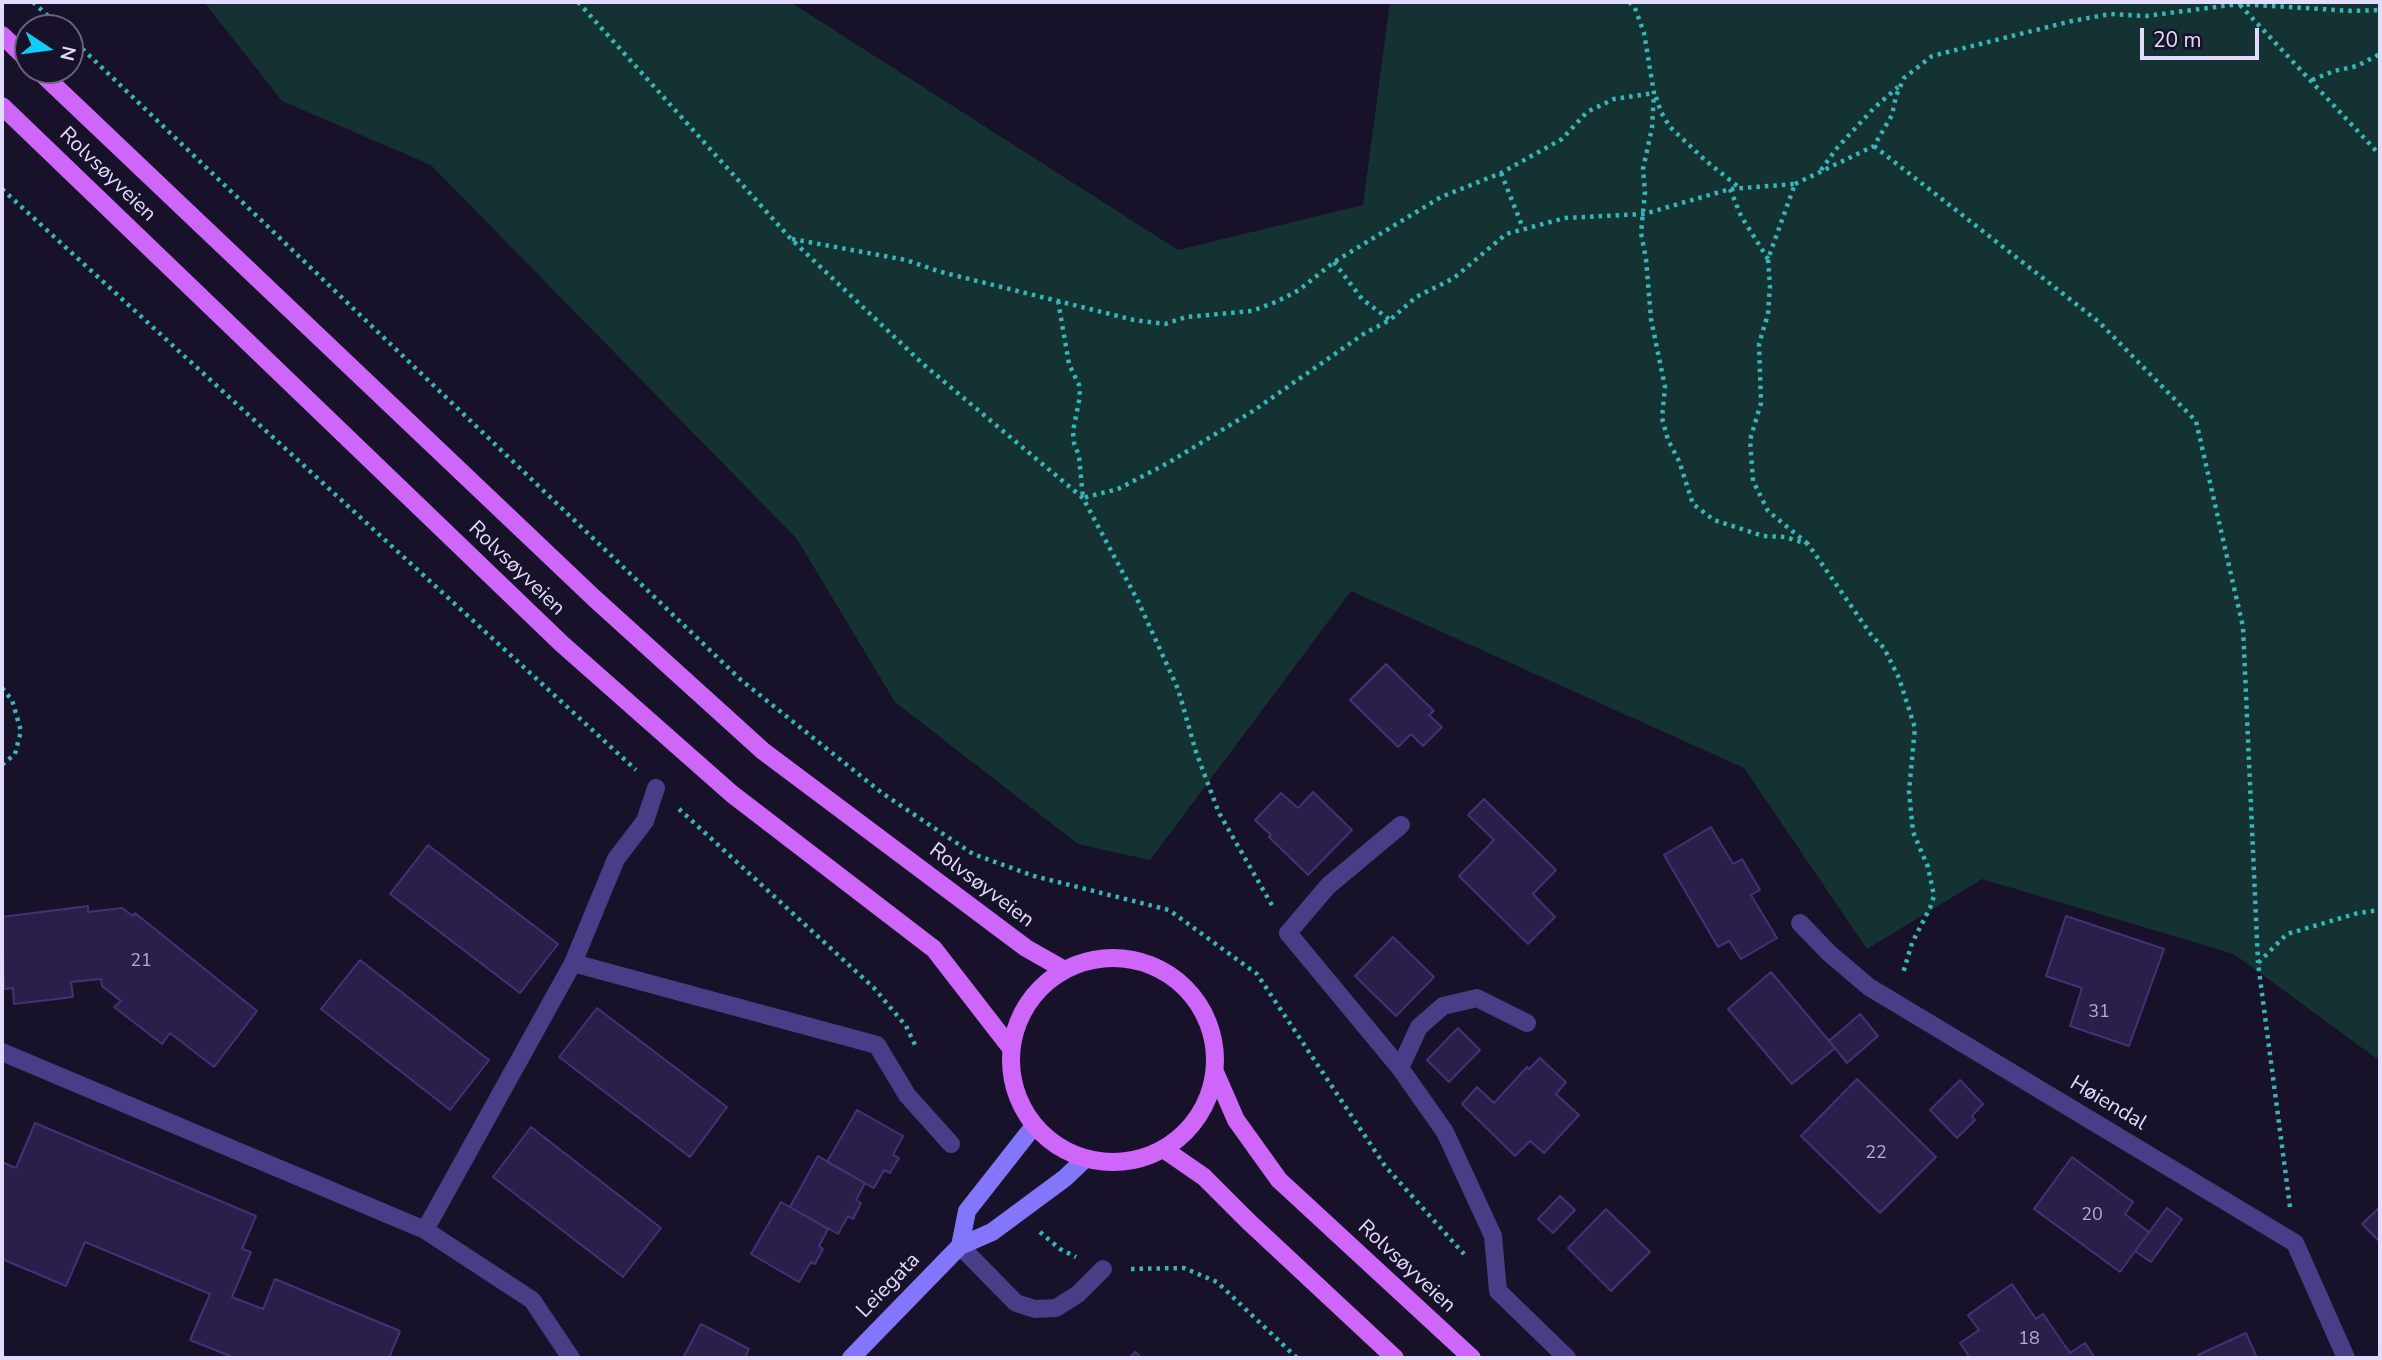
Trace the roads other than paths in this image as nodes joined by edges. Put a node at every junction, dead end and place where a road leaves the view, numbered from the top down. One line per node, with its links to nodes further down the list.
1 (53, 84): 7 (main road, Rolvsøyveien)
2 (2, 106): 9 (main road, Rolvsøyveien)
3 (656, 788): 6 (street)
4 (1401, 825): 11 (street)
5 (1800, 923): 25 (street, Høiendal)
6 (573, 963): 14 (street); 17 (street)
7 (1063, 969): 9 (main road); 12 (main road)
8 (1527, 1023): 11 (street)
9 (1010, 1047): 13 (main road)
10 (2, 1052): 17 (street)
11 (1400, 1068): 24 (street)
12 (1215, 1072): 15 (main road); 23 (main road, Rolvsøyveien)
13 (1033, 1127): 16 (main road); 18 (street)
14 (951, 1144)
15 (1165, 1150): 16 (main road); 22 (main road)
16 (1084, 1160): 18 (street, Leiegata)
17 (425, 1230): 20 (street)
18 (960, 1246): 19 (street); 21 (street, Leiegata)
19 (1103, 1269)
20 (571, 1358)
21 (851, 1358)
22 (1395, 1358)
23 (1472, 1358)
24 (1567, 1358)
25 (2346, 1358)

